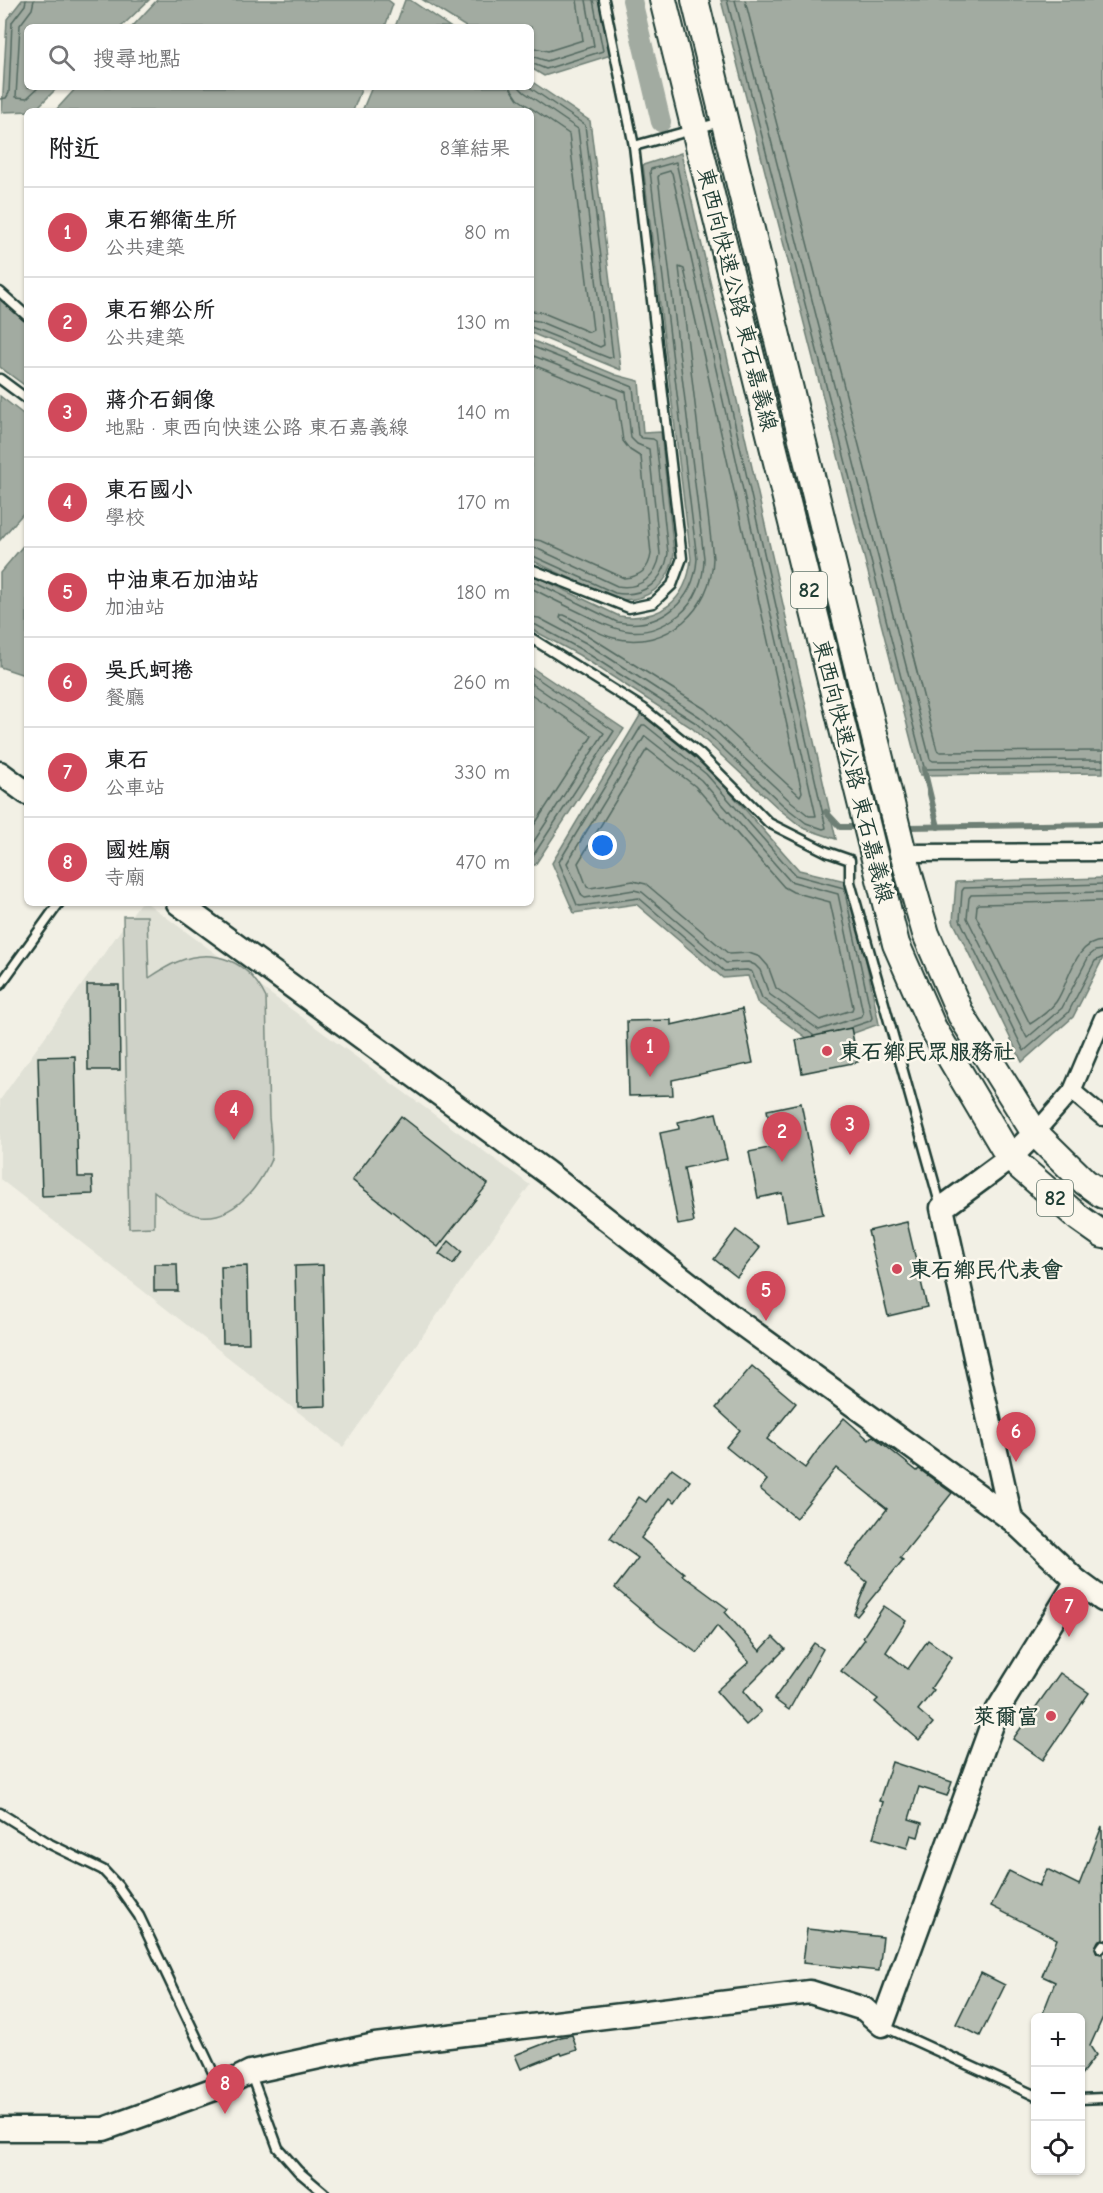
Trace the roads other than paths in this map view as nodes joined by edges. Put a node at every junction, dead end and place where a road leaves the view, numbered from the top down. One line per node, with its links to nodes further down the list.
1 (604, 0): 6 (lane)
2 (663, 0): 5 (main road, 東西向快速公路 東石嘉義線 / 82)
3 (695, 0): 4 (main road, 東西向快速公路 東石嘉義線 / 82)
4 (726, 121): 5 (lane); 16 (main road, 東西向快速公路 東石嘉義線 / 82)
5 (696, 129): 6 (lane); 24 (main road, 東西向快速公路 東石嘉義線 / 82)
6 (634, 146): 11 (lane)
7 (0, 292): 8 (lane)
8 (24, 313)
9 (0, 379): 10 (lane)
10 (24, 397)
11 (534, 570)
12 (534, 640): 26 (lane)
13 (0, 773): 14 (main road)
14 (24, 791)
15 (1103, 852): 16 (street)
16 (903, 853): 23 (main road, 東西向快速公路 東石嘉義線 / 82)
17 (57, 906): 19 (lane)
18 (182, 906): 28 (main road)
19 (0, 985)
20 (1103, 1017): 21 (street)
21 (1072, 1091): 22 (street); 23 (street)
22 (1103, 1118)
23 (1035, 1133): 24 (main road); 25 (main road, 東西向快速公路 東石嘉義線 / 82)
24 (1010, 1158): 26 (main road); 27 (main road, 東西向快速公路 東石嘉義線 / 82)
25 (1103, 1195)
26 (942, 1208): 28 (main road)
27 (1103, 1234)
28 (1011, 1519): 29 (main road)
29 (1077, 1581): 30 (main road); 32 (main road)
30 (1103, 1600)
31 (0, 1814): 34 (lane)
32 (882, 2025): 33 (main road); 35 (lane)
33 (250, 2072): 34 (main road); 39 (lane)
34 (220, 2087): 38 (main road)
35 (1031, 2094)
36 (1103, 2098): 37 (lane)
37 (1085, 2099)
38 (0, 2129)
39 (324, 2193)

